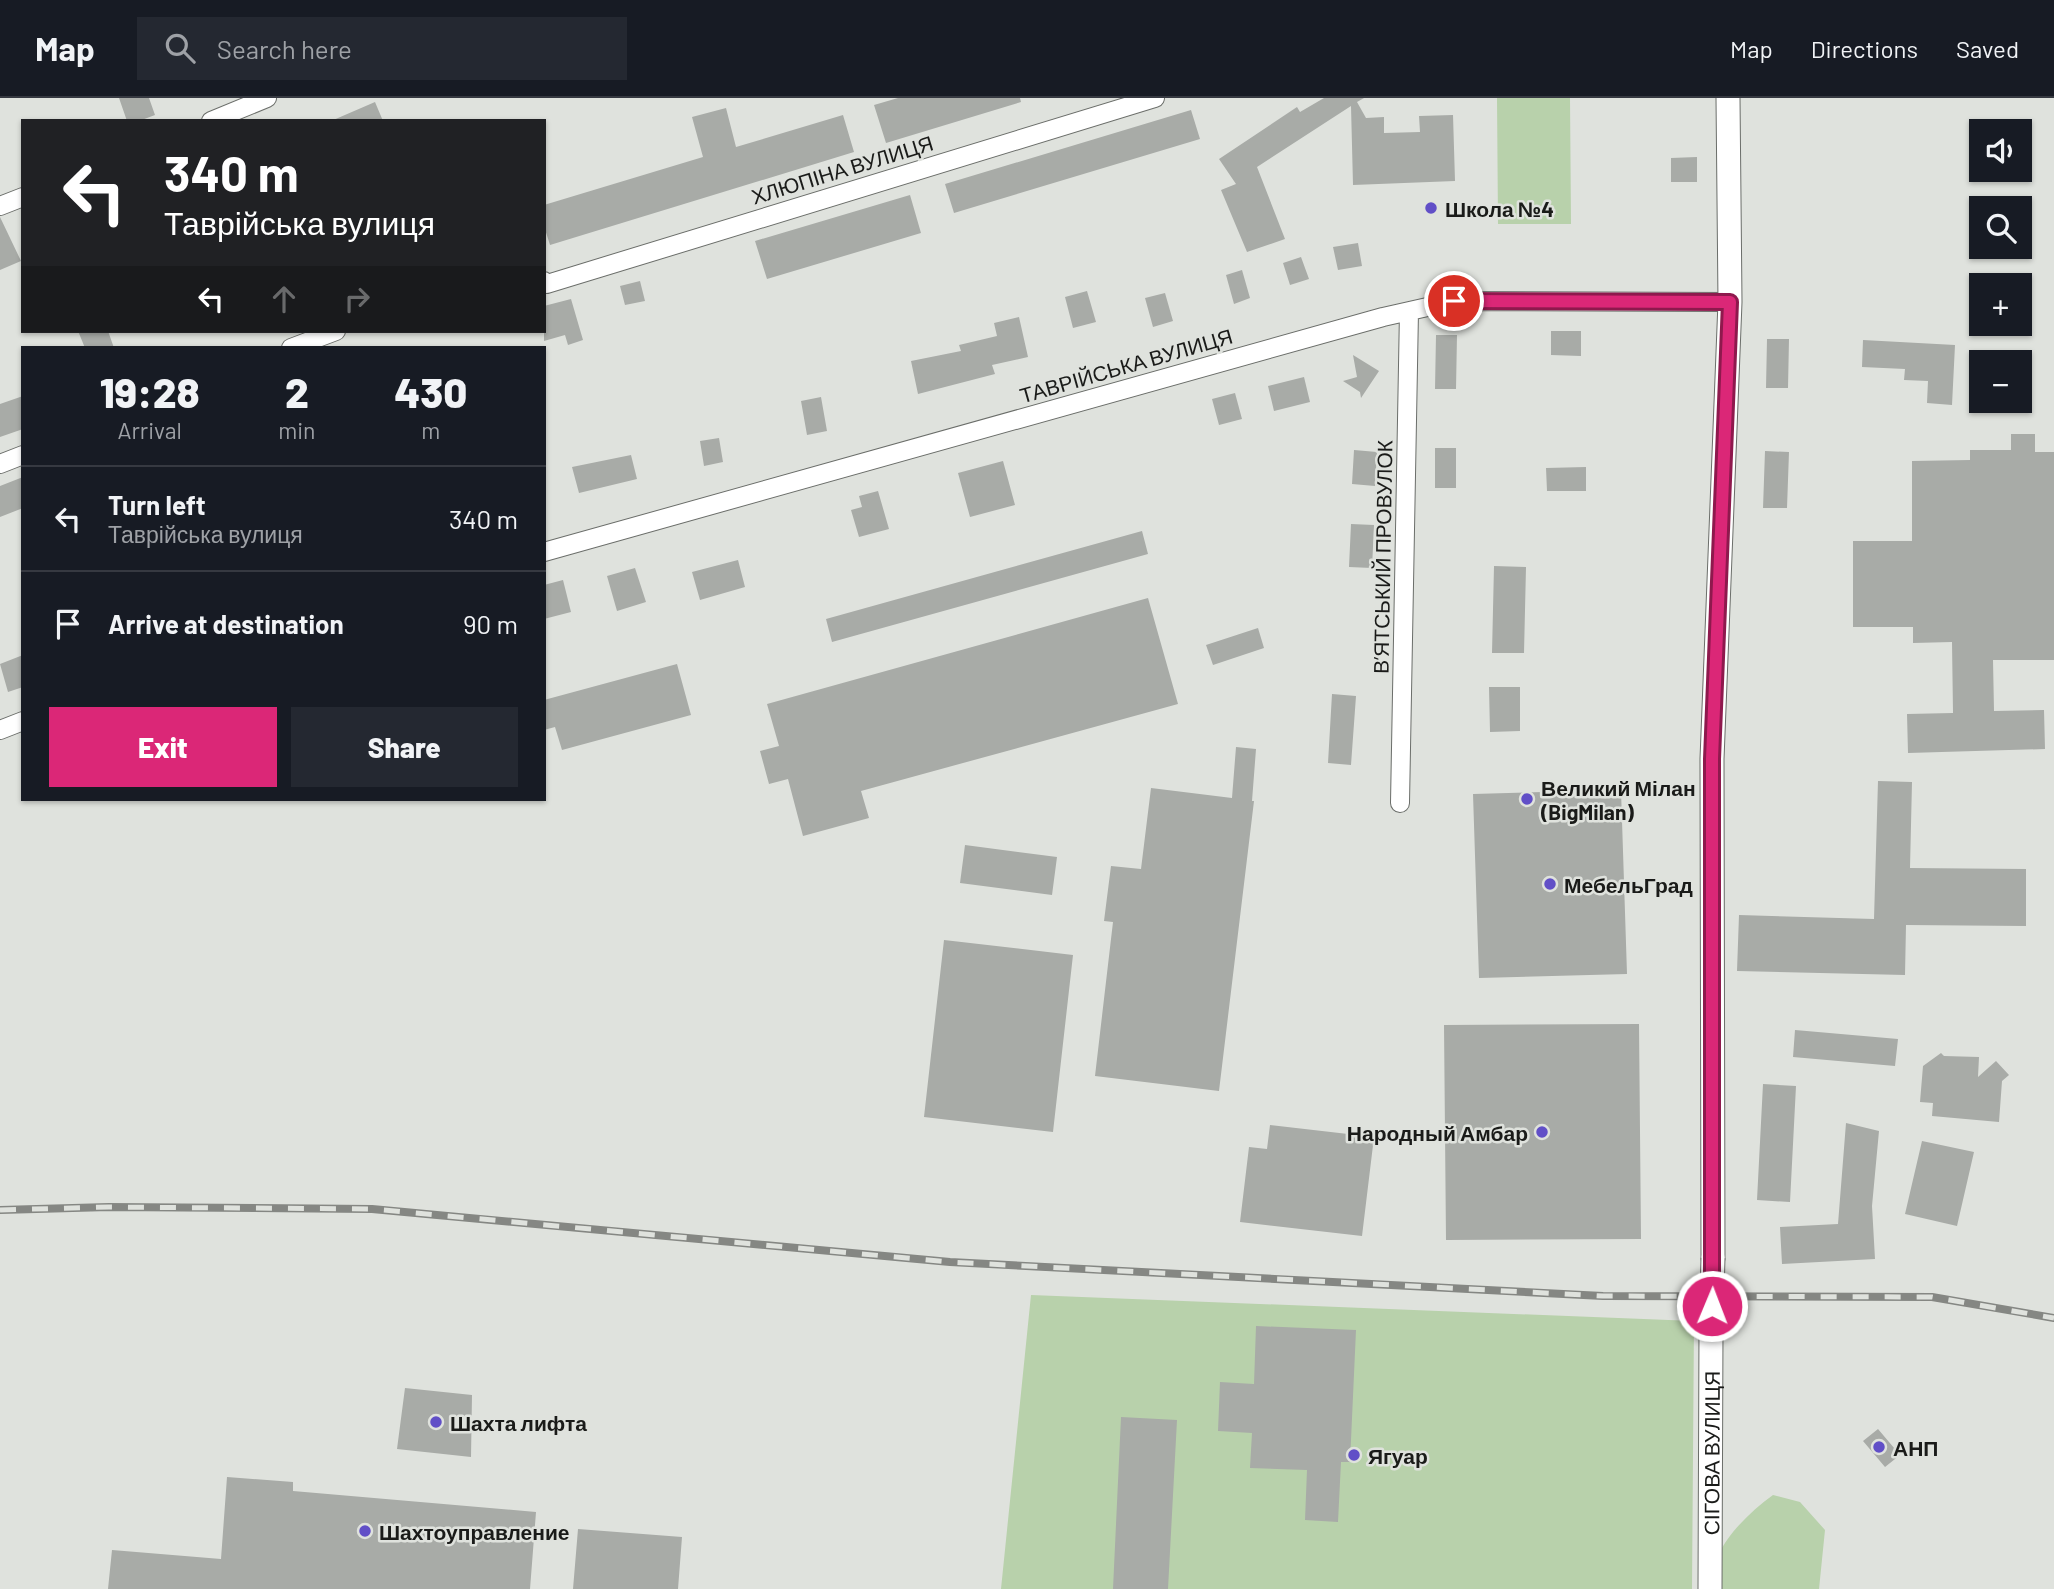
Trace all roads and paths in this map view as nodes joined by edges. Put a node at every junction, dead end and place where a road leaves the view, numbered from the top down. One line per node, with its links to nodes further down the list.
1 (267, 98): 4 (street)
2 (1155, 98): 7 (street, ХЛЮПІНА ВУЛИЦЯ)
3 (1728, 98): 8 (street, СІГОВА ВУЛИЦЯ)
4 (216, 119)
5 (21, 198): 6 (street)
6 (0, 206)
7 (546, 283)
8 (1730, 302): 9 (street, ТАВРІЙСЬКА ВУЛИЦЯ); 18 (street, СІГОВА ВУЛИЦЯ, bridge)
9 (1409, 311): 14 (street, ТАВРІЙСЬКА ВУЛИЦЯ); 17 (street, В’ЯТСЬКИЙ ПРОВУЛОК)
10 (331, 333): 11 (street)
11 (296, 346)
12 (21, 456): 13 (street)
13 (0, 464)
14 (546, 551)
15 (21, 722): 16 (street)
16 (0, 730)
17 (1400, 803)
18 (1710, 1589)

